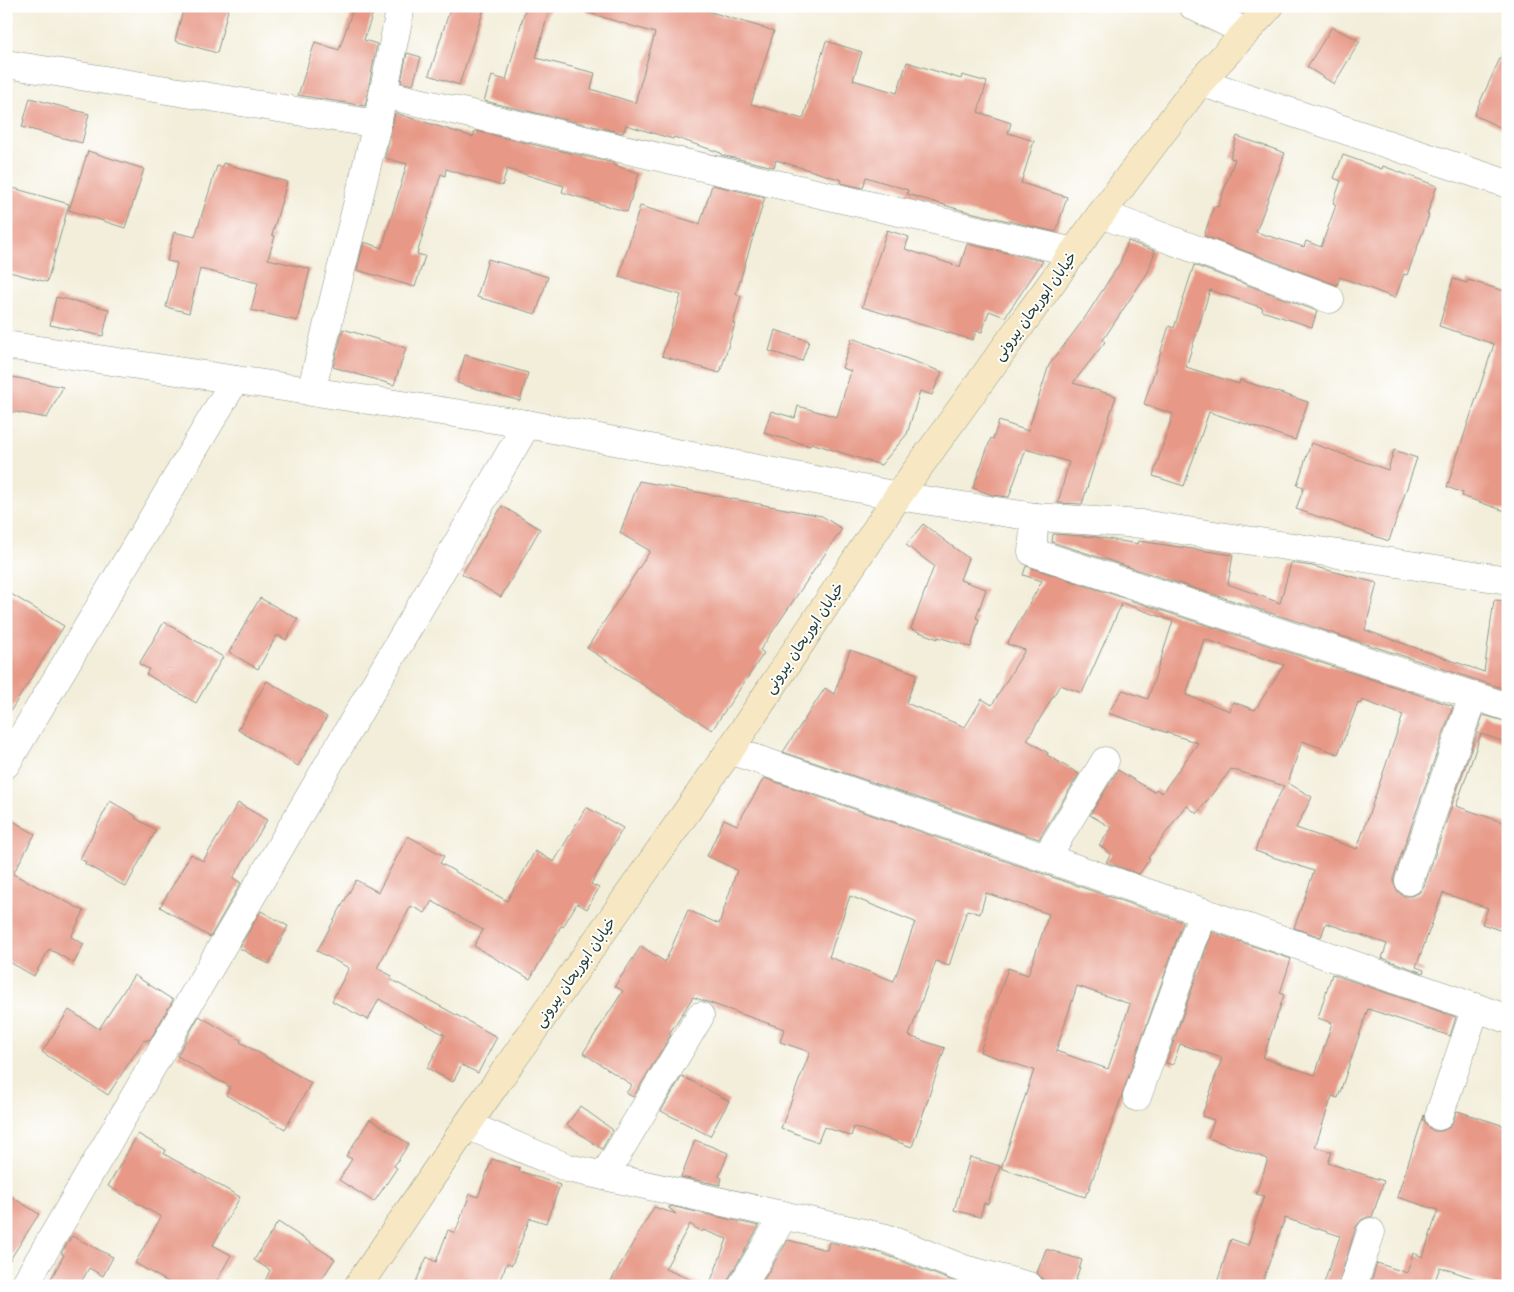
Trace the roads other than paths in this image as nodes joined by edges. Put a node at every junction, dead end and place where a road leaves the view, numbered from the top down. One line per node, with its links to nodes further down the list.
1 (401, 6): 7 (street)
2 (1193, 6): 4 (street)
3 (1270, 6): 4 (street, خیابان ابوریحان بیرونی)
4 (1246, 32): 6 (street, خیابان ابوریحان بیرونی)
5 (6, 64): 8 (street)
6 (1200, 82): 9 (street); 10 (street, خیابان ابوریحان بیرونی)
7 (383, 94): 8 (street); 11 (street)
8 (377, 124): 15 (street)
9 (1508, 184)
10 (1101, 214): 11 (street, خیابان ابوریحان بیرونی); 12 (street)
11 (1074, 252): 17 (street, خیابان ابوریحان بیرونی)
12 (1330, 299)
13 (6, 345): 14 (street)
14 (234, 380): 15 (street); 24 (street)
15 (311, 392): 16 (street)
16 (527, 424): 17 (street); 38 (street)
17 (898, 496): 18 (street); 22 (street, خیابان ابوریحان بیرونی)
18 (1035, 517): 19 (street); 20 (street)
19 (1508, 580)
20 (1473, 696): 21 (street); 26 (street)
21 (1508, 708)
22 (730, 750): 25 (street); 33 (street, خیابان ابوریحان بیرونی)
23 (1105, 761): 25 (street)
24 (6, 764)
25 (1046, 858): 27 (street)
26 (1409, 880)
27 (1203, 912): 28 (street); 31 (street)
28 (1476, 1007): 30 (street); 32 (street)
29 (700, 1016): 34 (street)
30 (1508, 1019)
31 (1137, 1097)
32 (1439, 1116)
33 (467, 1125): 34 (street); 39 (street, خیابان ابوریحان بیرونی)
34 (604, 1176): 35 (street)
35 (784, 1215): 37 (street); 40 (street)
36 (1372, 1232): 42 (street)
37 (959, 1277): 41 (street)
38 (24, 1286)
39 (358, 1286)
40 (742, 1286)
41 (1029, 1286)
42 (1353, 1286)

